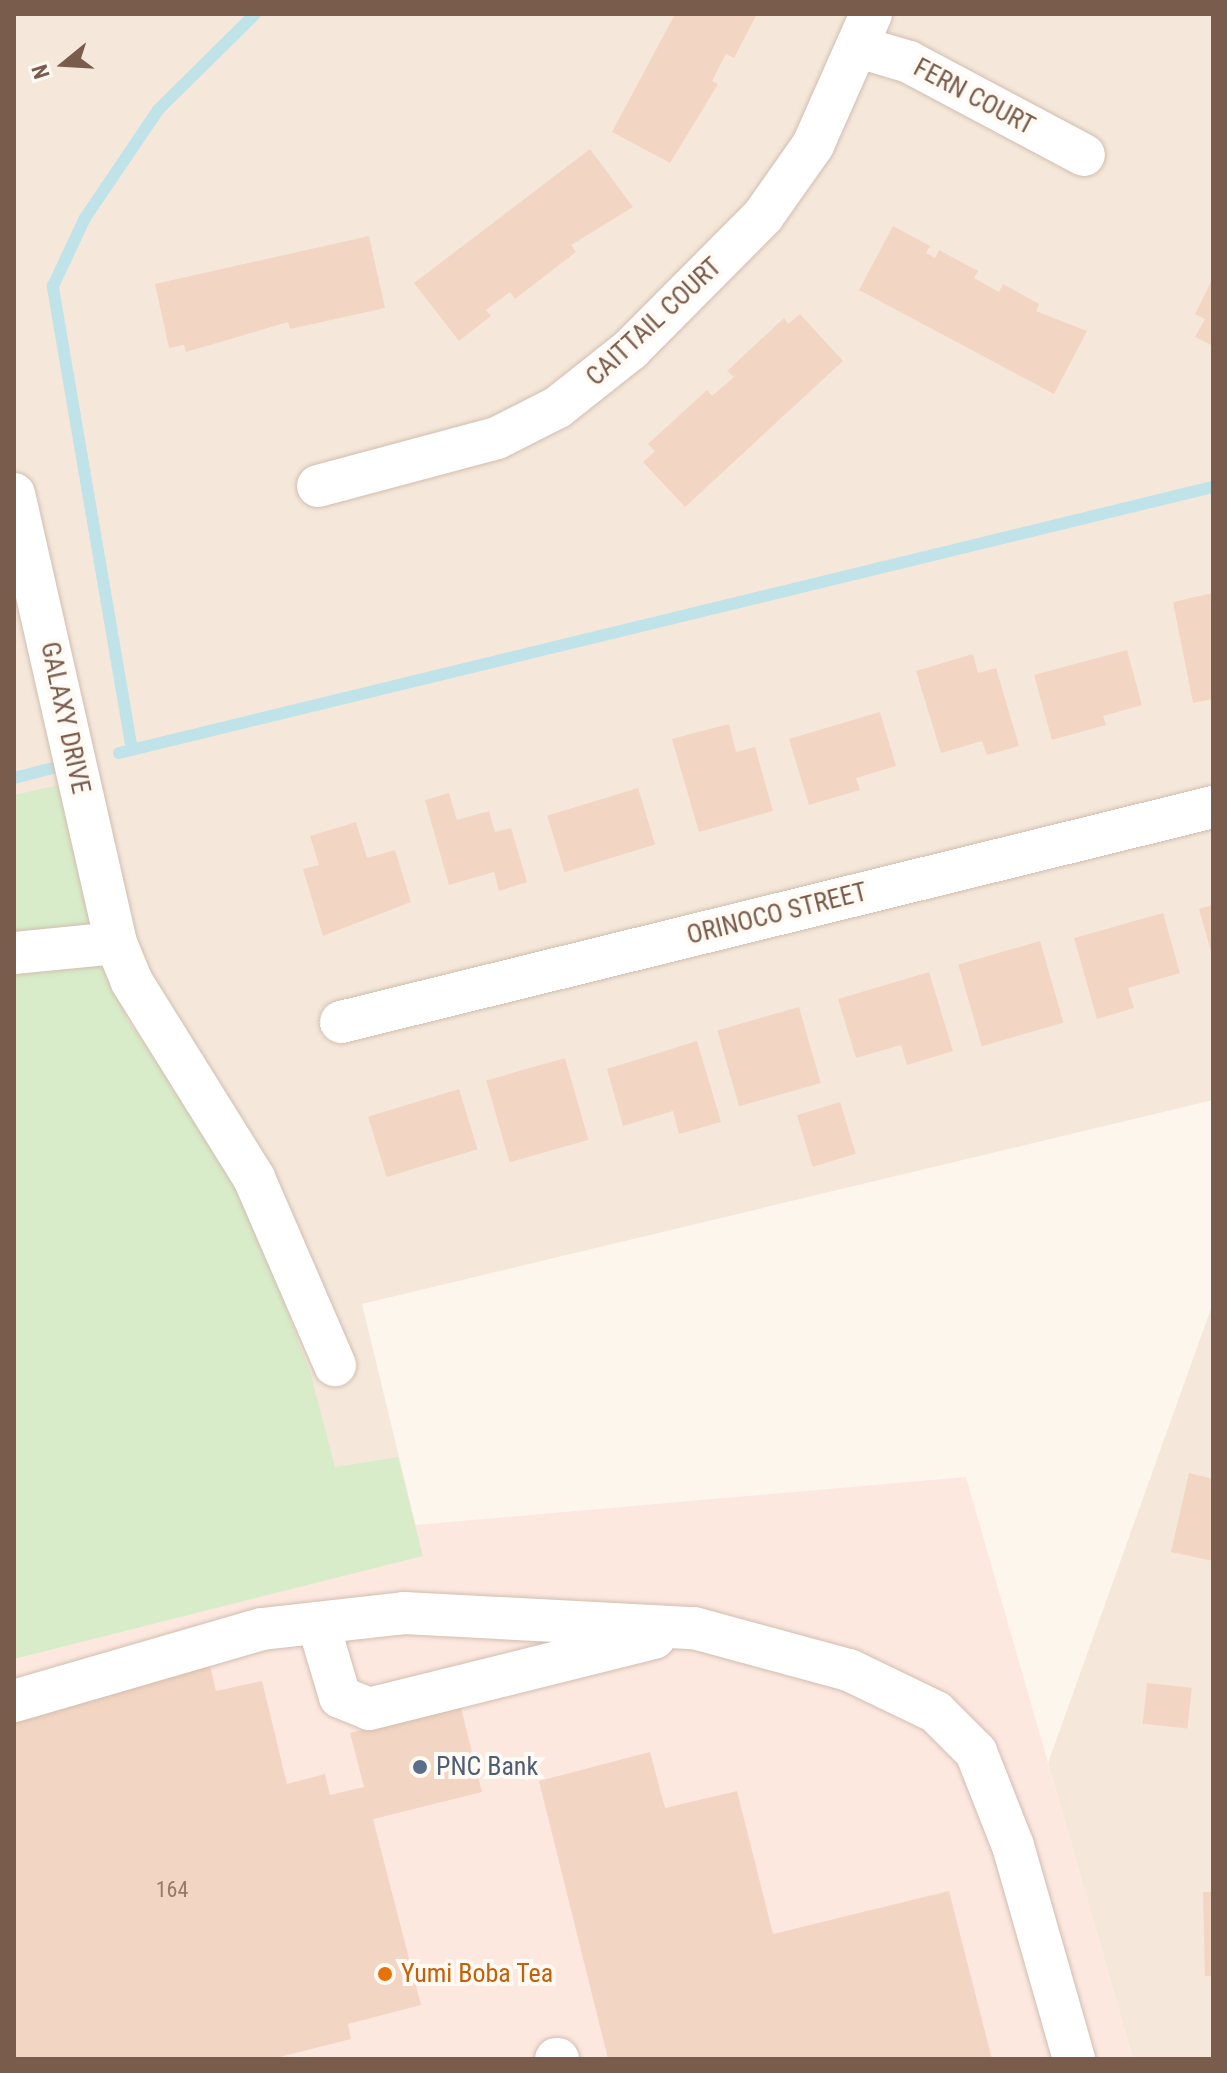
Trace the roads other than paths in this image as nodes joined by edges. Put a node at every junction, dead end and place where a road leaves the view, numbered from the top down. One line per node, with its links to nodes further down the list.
1 (867, 31): 2 (street, FERN COURT); 3 (street, CAITTAIL COURT)
2 (1084, 155)
3 (318, 486)
4 (14, 494): 6 (street, GALAXY DRIVE)
5 (1213, 807): 8 (street, ORINOCO STREET)
6 (116, 943): 7 (street); 9 (street, GALAXY DRIVE)
7 (14, 953)
8 (341, 1022)
9 (335, 1365)
10 (318, 1623): 11 (street); 11 (street); 12 (street)
11 (694, 1628): 13 (street)
12 (14, 1701)
13 (1074, 2059)

